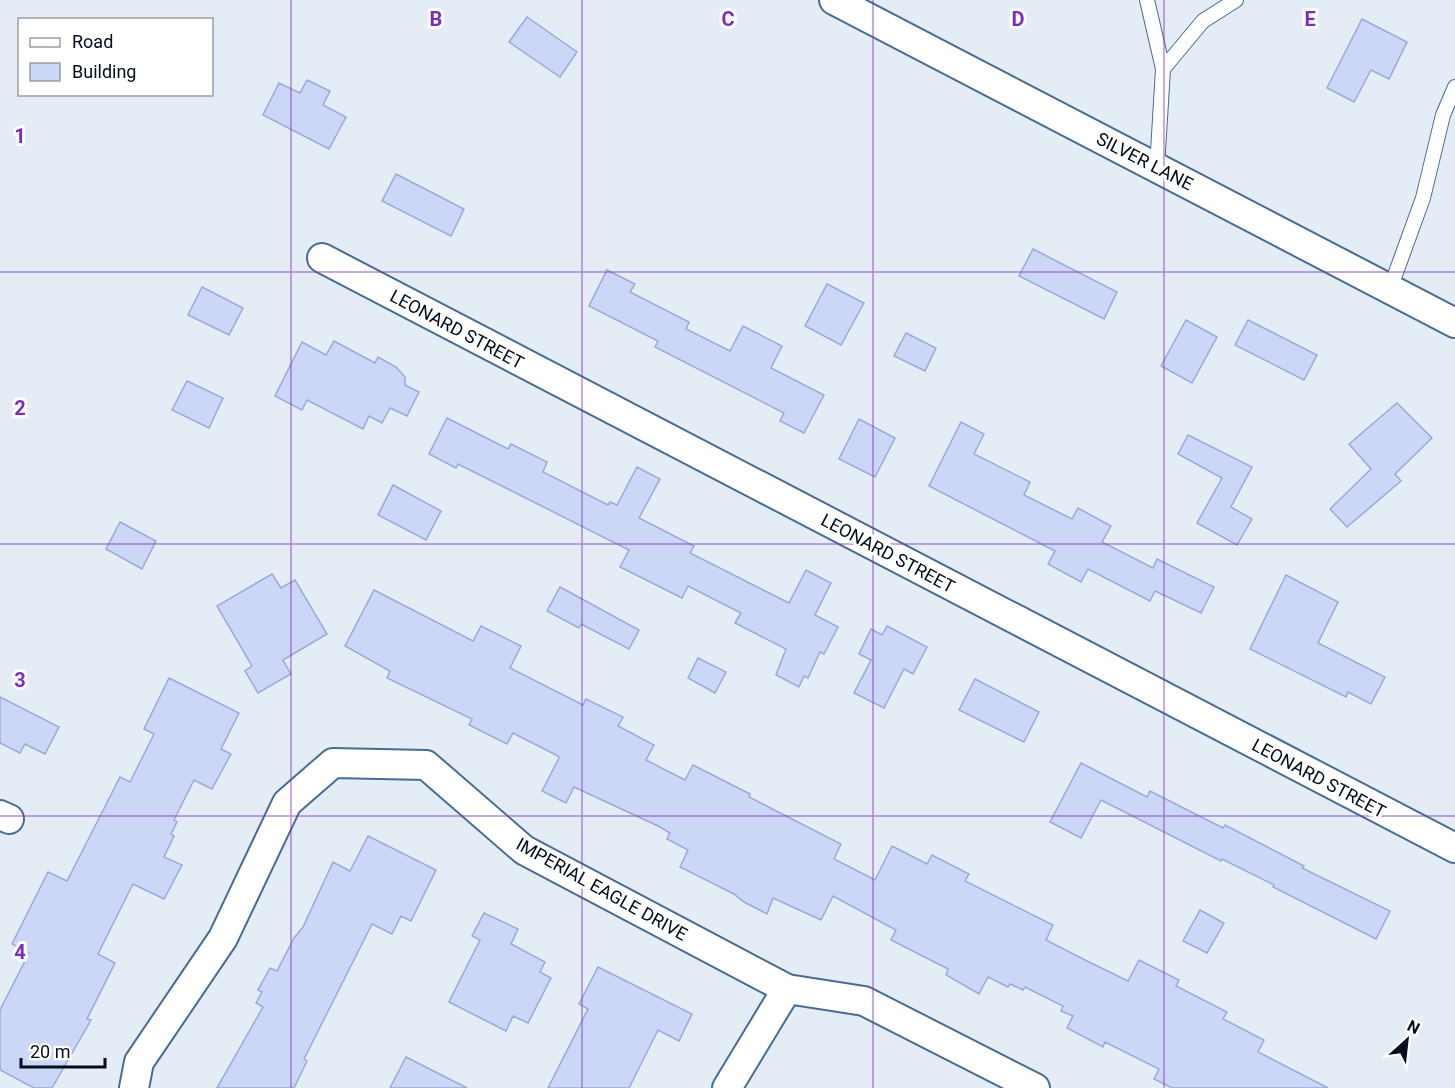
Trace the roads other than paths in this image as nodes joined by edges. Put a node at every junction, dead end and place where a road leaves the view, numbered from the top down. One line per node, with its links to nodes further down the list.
1 (834, 0): 6 (street, SILVER LANE)
2 (1147, 0): 4 (lane)
3 (1236, 0): 4 (lane)
4 (1162, 69): 6 (lane)
5 (1455, 87): 8 (lane)
6 (1157, 168): 8 (street, SILVER LANE)
7 (322, 258): 10 (street, LEONARD STREET)
8 (1390, 289): 9 (street, SILVER LANE)
9 (1455, 323)
10 (1455, 848)
11 (787, 989): 12 (street, IMPERIAL EAGLE DRIVE); 13 (street); 14 (street, IMPERIAL EAGLE DRIVE)
12 (134, 1088)
13 (727, 1088)
14 (1035, 1088)

